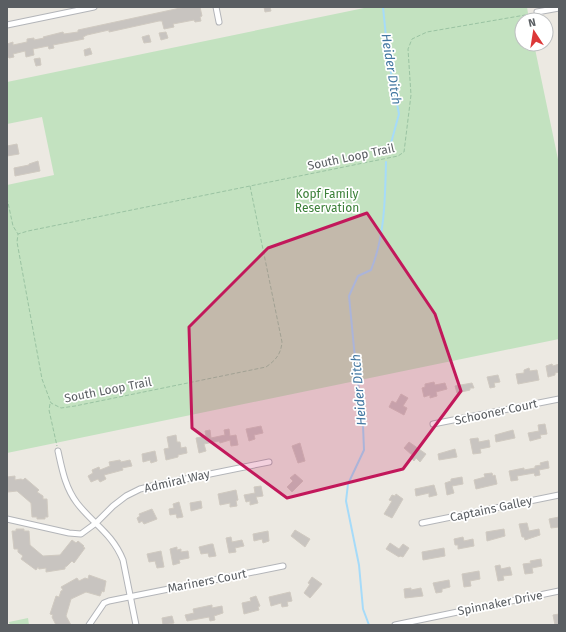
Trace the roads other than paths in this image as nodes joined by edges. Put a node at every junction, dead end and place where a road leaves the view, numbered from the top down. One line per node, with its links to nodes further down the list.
1 (94, 7): 6 (street)
2 (216, 7): 5 (street)
3 (559, 8): 4 (street)
4 (537, 12)
5 (219, 22)
6 (7, 25)
7 (559, 399): 8 (street, Schooner Court)
8 (433, 424)
9 (58, 451): 13 (street)
10 (268, 462): 13 (street, Admiral Way)
11 (559, 495): 14 (street, Captains Galley)
12 (7, 519): 13 (street, Admiral Way)
13 (96, 523): 17 (street)
14 (422, 523)
15 (283, 566): 17 (street, Mariners Court)
16 (559, 591): 20 (street, Spinnaker Drive)
17 (131, 596): 18 (street, Mariners Court); 19 (street)
18 (89, 625)
19 (136, 625)
20 (395, 625)

